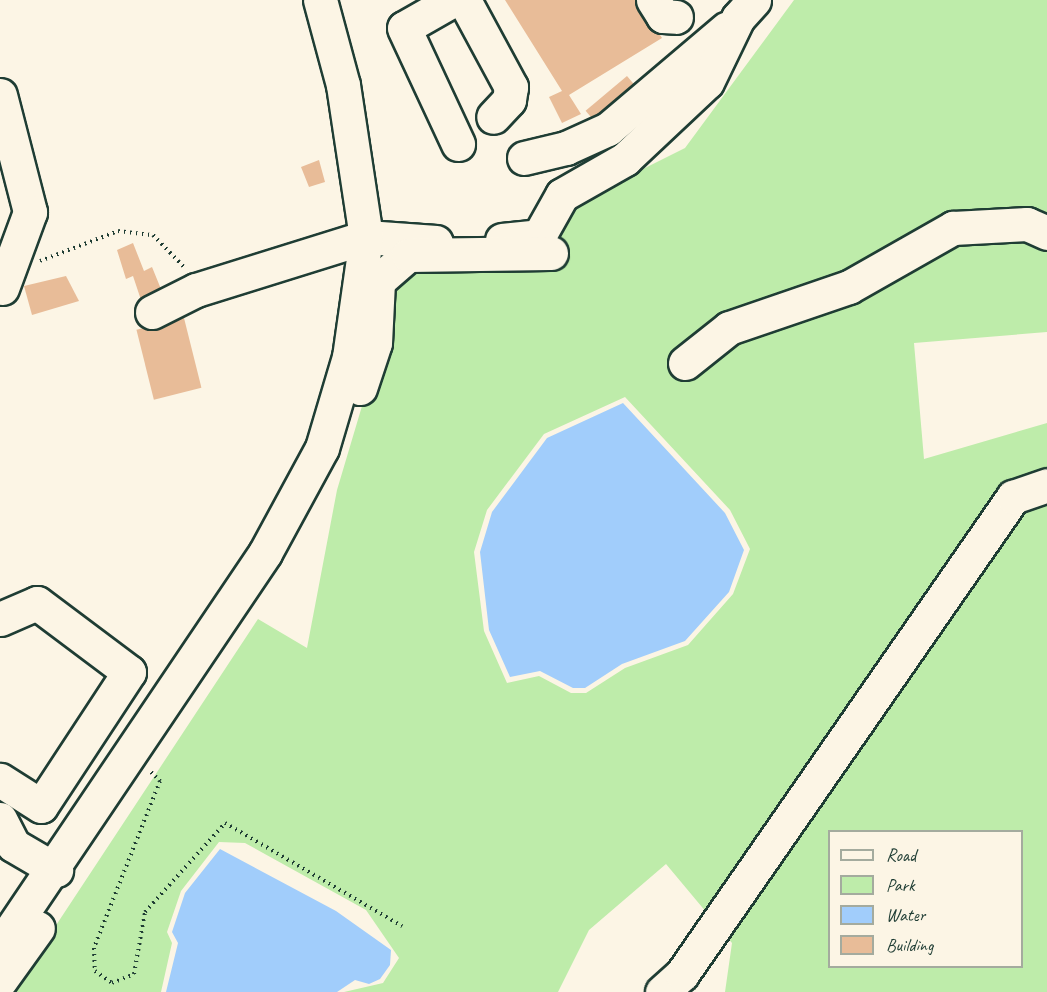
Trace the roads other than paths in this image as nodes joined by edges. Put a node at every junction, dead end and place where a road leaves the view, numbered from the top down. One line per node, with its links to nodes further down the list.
1 (320, 0): 10 (street)
2 (453, 0): 7 (street)
3 (465, 0): 6 (street)
4 (746, 9): 8 (street); 10 (street)
5 (0, 95): 12 (street)
6 (493, 117)
7 (458, 144)
8 (524, 158)
9 (1047, 233): 14 (street)
10 (387, 241): 11 (street); 13 (street); 19 (street); 19 (street)
11 (551, 253)
12 (5, 281)
13 (152, 312)
14 (685, 363)
15 (1047, 485): 24 (street)
16 (0, 619): 17 (street)
17 (70, 762): 18 (street); 19 (street)
18 (0, 780)
19 (117, 793): 21 (street); 23 (street)
20 (0, 819): 21 (street)
21 (56, 870): 22 (street)
22 (0, 946)
23 (0, 981)
24 (662, 992)

